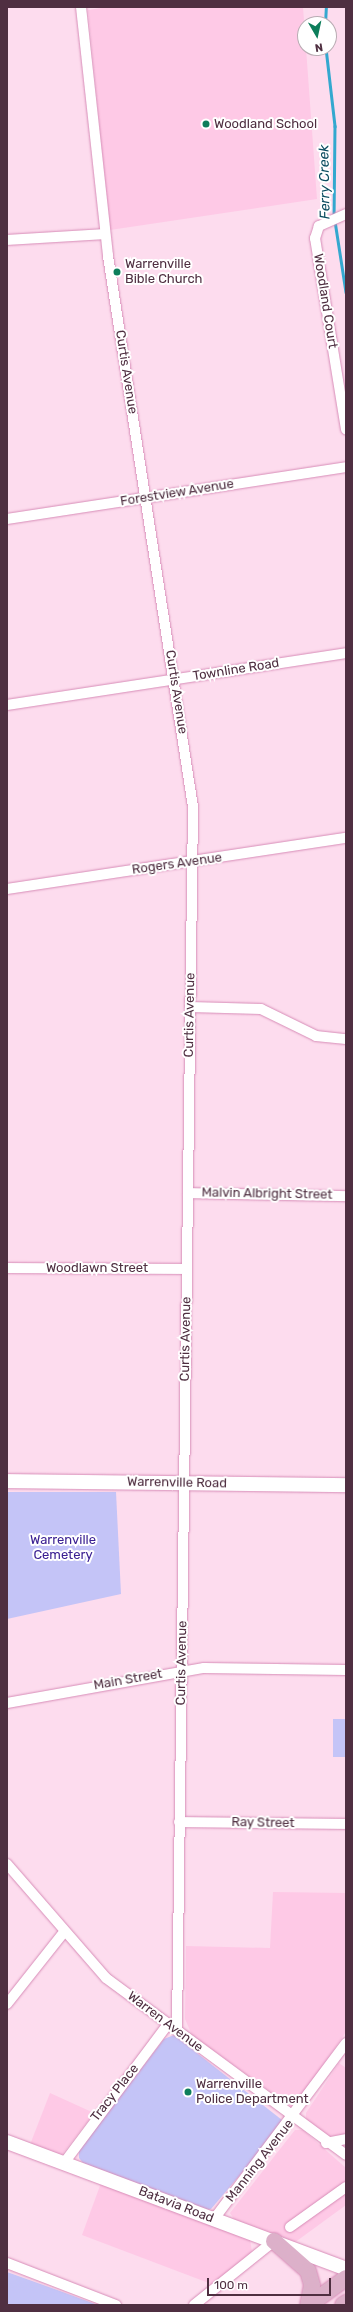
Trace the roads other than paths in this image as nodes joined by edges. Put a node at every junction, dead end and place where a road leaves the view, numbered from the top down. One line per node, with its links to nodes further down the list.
1 (81, 7): 3 (street, Curtis Avenue)
2 (342, 215): 5 (street, Woodland Court)
3 (105, 234): 4 (street); 7 (street, Curtis Avenue)
4 (7, 240)
5 (346, 430)
6 (346, 467): 7 (street, Forestview Avenue)
7 (145, 498): 8 (street, Forestview Avenue); 10 (street, Curtis Avenue)
8 (7, 519)
9 (346, 653): 10 (street, Townline Road)
10 (174, 679): 11 (street, Townline Road); 13 (street, Curtis Avenue)
11 (7, 705)
12 (346, 838): 13 (street, Rogers Avenue)
13 (193, 862): 14 (street, Rogers Avenue); 15 (street, Curtis Avenue)
14 (7, 889)
15 (190, 1007): 16 (street); 17 (street, Curtis Avenue)
16 (346, 1039)
17 (188, 1193): 18 (street, Malvin Albright Street); 20 (street, Curtis Avenue)
18 (346, 1196)
19 (7, 1268): 20 (street, Woodlawn Street)
20 (187, 1269): 22 (street, Curtis Avenue)
21 (7, 1481): 22 (main road, Warrenville Road)
22 (184, 1483): 23 (main road, Warrenville Road); 25 (street, Curtis Avenue)
23 (346, 1484)
24 (346, 1670): 25 (street, Main Street)
25 (182, 1671): 26 (street, Main Street); 27 (street, Curtis Avenue)
26 (7, 1703)
27 (179, 1822): 28 (street, Ray Street); 33 (street, Curtis Avenue)
28 (346, 1824)
29 (7, 1864): 30 (street, Warren Avenue)
30 (64, 1932): 31 (street); 32 (street, Warren Avenue)
31 (7, 2004)
32 (168, 2024): 33 (street, Warren Avenue); 40 (street, Tracy Place)
33 (177, 2031): 35 (street, Warren Avenue)
34 (346, 2043): 35 (street, Manning Avenue)
35 (292, 2119): 38 (street, Warren Avenue); 42 (street, Manning Avenue)
36 (346, 2139): 38 (street)
37 (7, 2142): 40 (main road, Batavia Road)
38 (326, 2143): 39 (street, Warren Avenue)
39 (346, 2155)
40 (64, 2163): 42 (main road, Batavia Road)
41 (346, 2186): 43 (street)
42 (214, 2219): 44 (main road, Batavia Road)
43 (290, 2228)
44 (274, 2242): 46 (main road, Batavia Road); 50 (street); 51 (main road)
45 (7, 2263): 49 (street)
46 (346, 2269)
47 (346, 2278): 51 (main road)
48 (346, 2303): 52 (main road)
49 (116, 2305)
50 (194, 2305)
51 (308, 2305)
52 (343, 2305)

